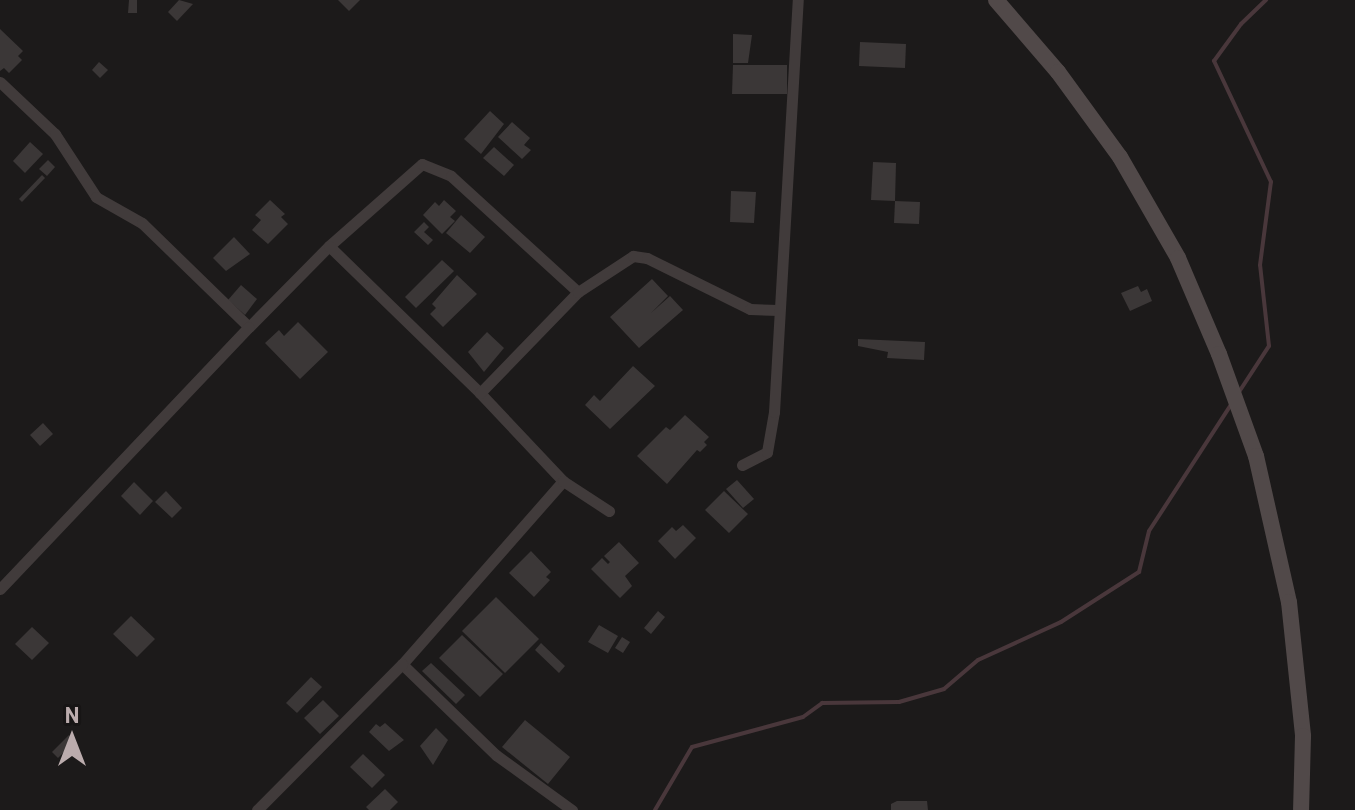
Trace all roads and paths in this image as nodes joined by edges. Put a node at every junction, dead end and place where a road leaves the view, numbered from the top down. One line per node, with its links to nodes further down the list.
1 (798, 0): 6 (street)
2 (996, 0): 16 (main road)
3 (0, 82): 7 (street)
4 (329, 246): 5 (street); 7 (street); 8 (street)
5 (578, 292): 6 (street); 8 (street)
6 (778, 310): 9 (street)
7 (249, 327): 12 (street)
8 (480, 393): 10 (street)
9 (742, 465)
10 (563, 481): 11 (street); 13 (street)
11 (609, 511)
12 (0, 589)
13 (402, 664): 14 (street); 15 (street)
14 (257, 810)
15 (572, 810)
16 (1301, 810)

